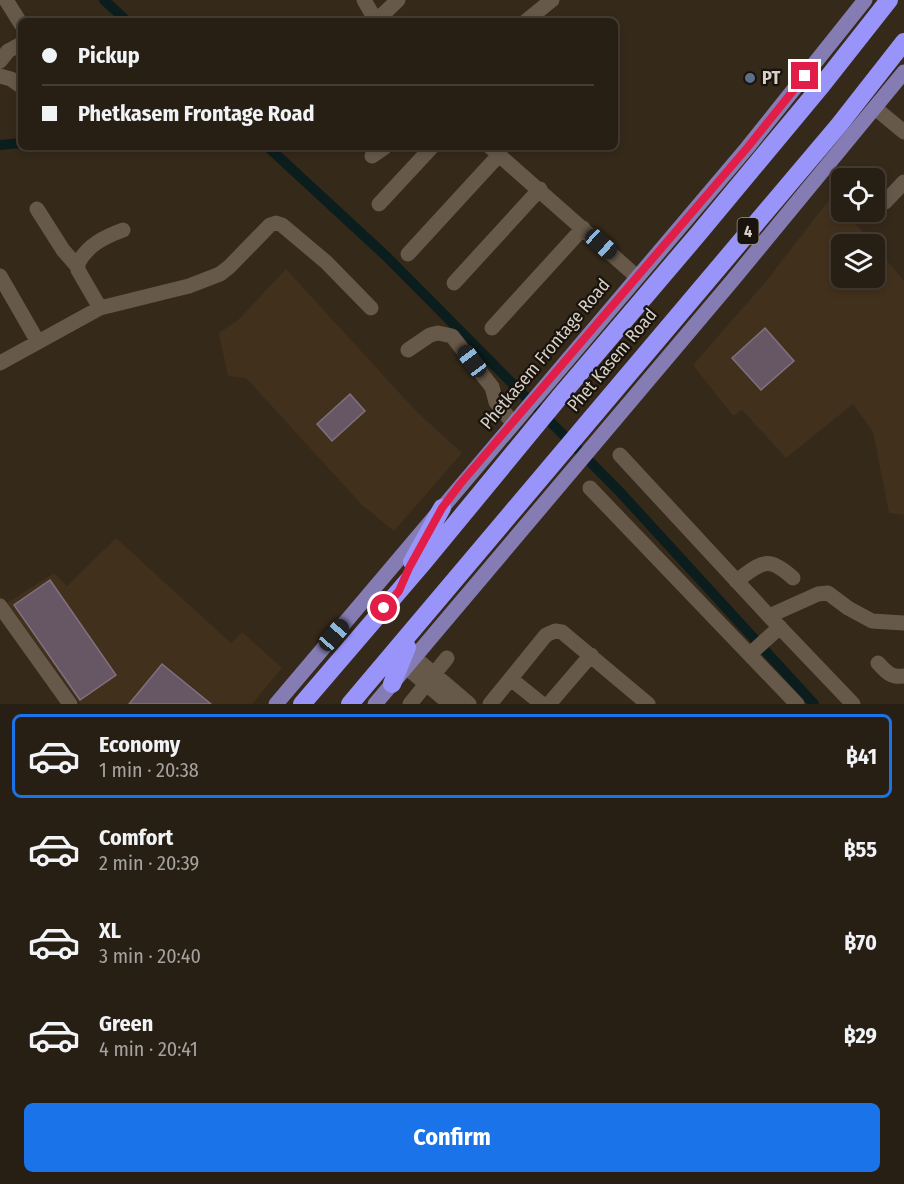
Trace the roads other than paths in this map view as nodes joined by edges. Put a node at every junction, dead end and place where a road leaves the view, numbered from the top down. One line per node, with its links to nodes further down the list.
1 (6, 0): 10 (street)
2 (364, 0): 7 (street)
3 (398, 0): 8 (street)
4 (552, 0): 9 (street)
5 (865, 0): 35 (main road, Phetkasem Frontage Road)
6 (889, 0): 49 (highway, Phet Kasem Road / 4)
7 (374, 18)
8 (379, 18)
9 (530, 18)
10 (18, 19)
11 (904, 42): 18 (highway, Phet Kasem Road / 4)
12 (18, 46): 14 (street)
13 (904, 60): 18 (highway)
14 (0, 61)
15 (904, 72): 19 (main road, 4)
16 (0, 76): 17 (street)
17 (18, 84)
18 (869, 87): 53 (highway, Phet Kasem Road / 4)
19 (875, 108): 20 (street); 58 (main road, 4)
20 (904, 132)
21 (381, 150): 24 (street)
22 (429, 150): 28 (street)
23 (495, 151): 26 (street); 32 (street)
24 (372, 156)
25 (904, 182): 27 (street)
26 (540, 189): 30 (street); 36 (street)
27 (885, 202)
28 (379, 204)
29 (37, 209): 33 (street)
30 (583, 228): 35 (street); 39 (street)
31 (123, 230): 33 (street)
32 (408, 254)
33 (77, 266): 37 (street)
34 (0, 276): 40 (street)
35 (636, 276): 43 (main road, Phetkasem Frontage Road)
36 (454, 283)
37 (100, 308): 38 (street); 40 (street)
38 (371, 308)
39 (492, 328)
40 (38, 342): 42 (street)
41 (408, 350): 43 (street)
42 (0, 363)
43 (514, 421): 46 (main road, Phetkasem Frontage Road)
44 (620, 454): 48 (street)
45 (590, 488): 55 (street)
46 (442, 508): 49 (highway); 65 (main road, Phetkasem Frontage Road)
47 (793, 578): 48 (street)
48 (736, 581): 51 (street)
49 (399, 591): 66 (highway, Phet Kasem Road / 4)
50 (0, 606): 64 (street)
51 (769, 616): 52 (street); 54 (street)
52 (904, 623)
53 (418, 624): 63 (highway); 67 (highway, Phet Kasem Road / 4)
54 (776, 631): 55 (street); 77 (street)
55 (753, 652): 76 (street)
56 (591, 655): 61 (street); 74 (street); 75 (street)
57 (447, 658): 62 (street)
58 (410, 662): 62 (street); 63 (main road, 4)
59 (878, 663): 60 (street)
60 (904, 676)
61 (512, 679): 72 (street); 73 (street)
62 (430, 680): 69 (street); 70 (street); 71 (street)
63 (392, 684): 68 (main road, 4)
64 (70, 704)
65 (276, 704)
66 (302, 704)
67 (350, 704)
68 (375, 704)
69 (410, 704)
70 (450, 704)
71 (469, 704)
72 (490, 704)
73 (542, 704)
74 (549, 704)
75 (648, 704)
76 (797, 704)
77 (853, 704)

